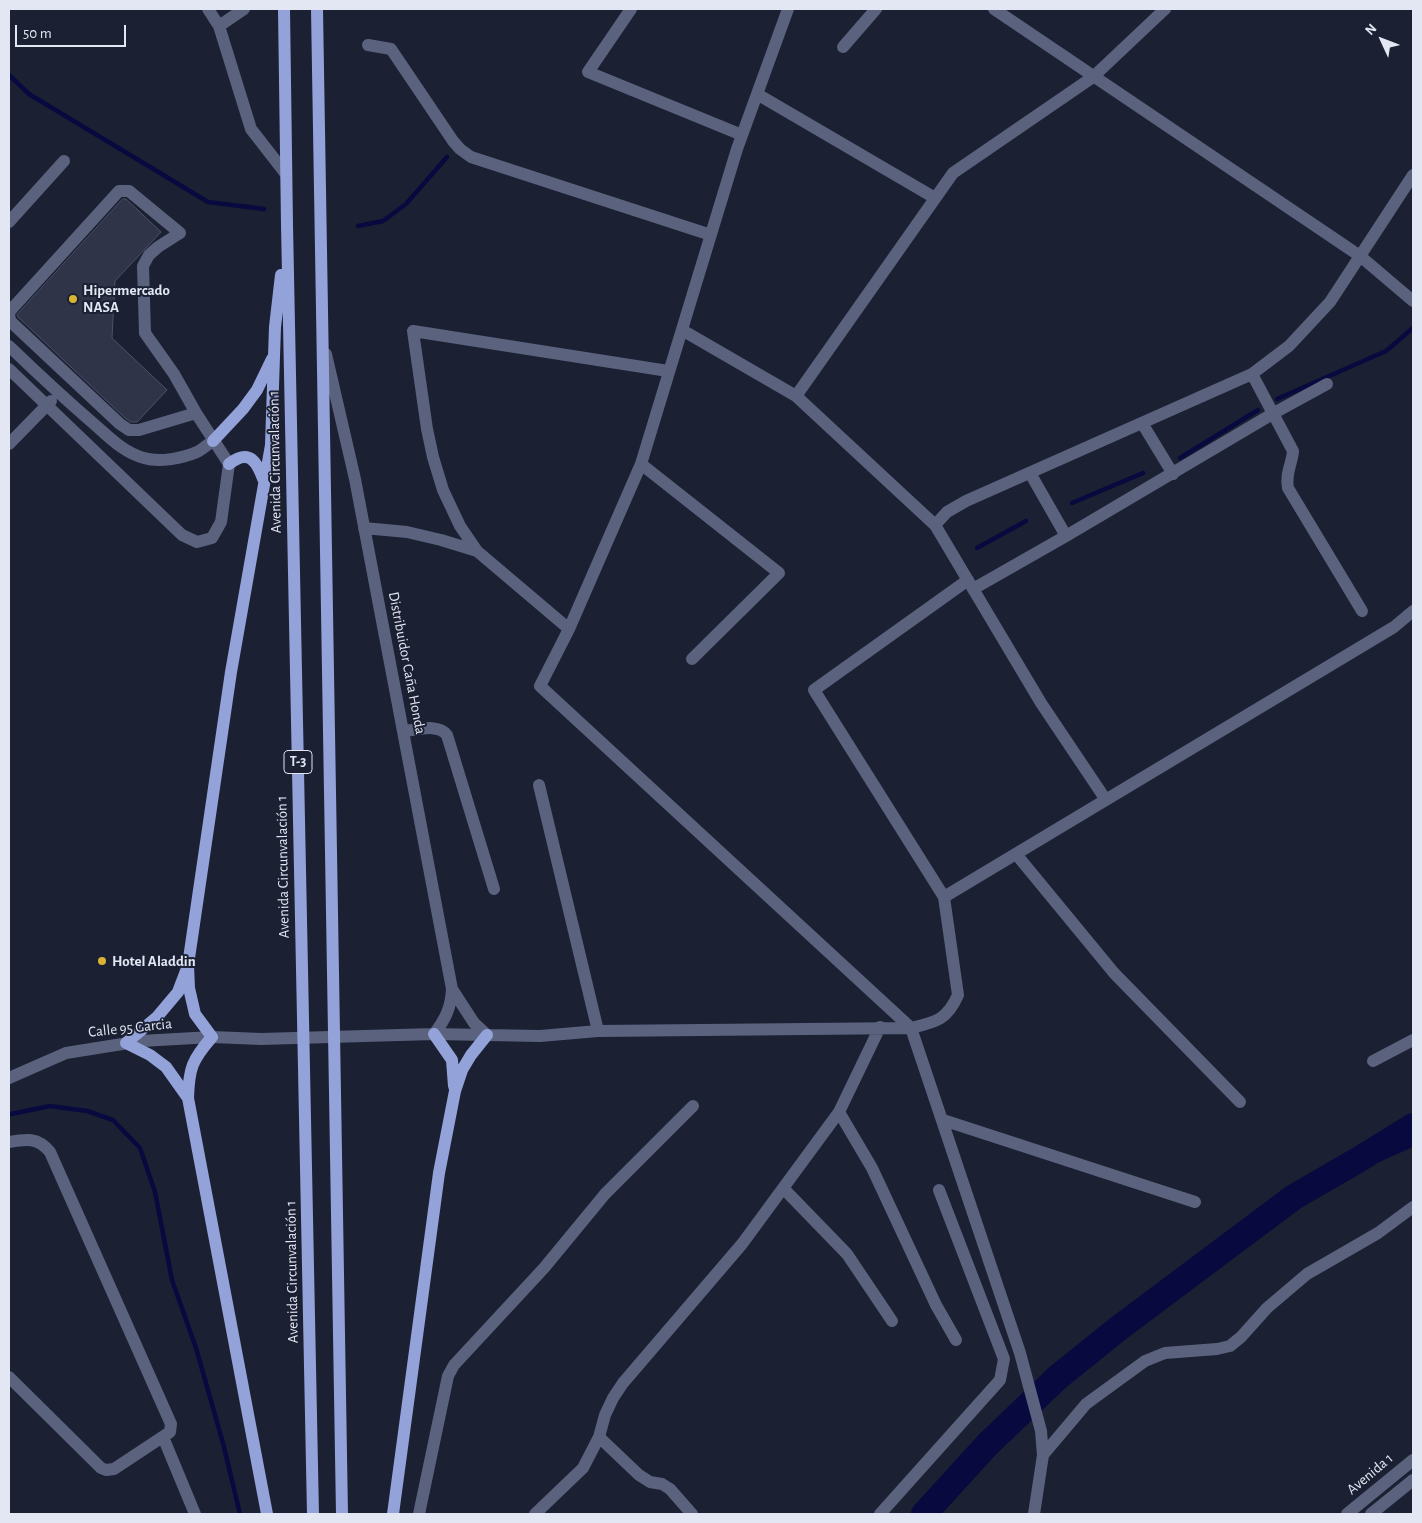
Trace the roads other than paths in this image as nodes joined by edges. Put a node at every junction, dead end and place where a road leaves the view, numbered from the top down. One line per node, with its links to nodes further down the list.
1 (208, 9): 10 (street)
2 (244, 9): 10 (street)
3 (284, 9): 17 (main road, Avenida Circunvalación 1 / T-3)
4 (317, 9): 27 (main road, T-3)
5 (631, 9): 15 (street)
6 (788, 9): 14 (street)
7 (876, 9): 12 (street)
8 (994, 9): 13 (street)
9 (1165, 9): 13 (street)
10 (219, 26): 17 (street)
11 (368, 45): 22 (street)
12 (843, 47)
13 (1093, 77): 19 (street); 23 (street)
14 (757, 94): 15 (street); 19 (street)
15 (742, 135): 22 (street)
16 (64, 162): 20 (street)
17 (286, 174): 21 (main road, Avenida Circunvalación 1 / T-3)
18 (1413, 175): 23 (street)
19 (935, 198): 35 (street)
20 (9, 222)
21 (287, 225): 29 (main road); 95 (main road, Avenida Circunvalación 1 / T-3)
22 (711, 234): 26 (street)
23 (1360, 256): 24 (street); 32 (street)
24 (1413, 301)
25 (9, 312): 37 (street); 37 (street)
26 (682, 330): 31 (street); 35 (street)
27 (323, 345): 48 (street, Distribuidor Caña Honda); 96 (main road, T-3)
28 (9, 346): 34 (street)
29 (274, 355): 40 (main road); 46 (main road)
30 (9, 369): 36 (street)
31 (668, 371): 43 (street); 50 (street)
32 (1252, 374): 38 (street); 39 (street)
33 (1327, 384): 38 (street)
34 (58, 393): 36 (street); 40 (street)
35 (796, 396): 47 (street)
36 (47, 405): 41 (street); 42 (street)
37 (196, 413): 40 (street)
38 (1274, 413): 45 (street); 52 (street)
39 (1142, 423): 44 (street); 45 (street)
40 (213, 441): 42 (street)
41 (9, 444)
42 (229, 464): 46 (main road)
43 (641, 464): 54 (street); 55 (street)
44 (1030, 473): 47 (street); 49 (street)
45 (1173, 474): 49 (street)
46 (264, 481): 62 (main road)
47 (935, 525): 51 (street)
48 (364, 528): 50 (street); 56 (street, Distribuidor Caña Honda)
49 (1066, 536): 51 (street)
50 (477, 551): 54 (street)
51 (970, 584): 58 (street); 61 (street)
52 (1362, 611)
53 (1413, 611): 58 (street)
54 (569, 629): 65 (street)
55 (692, 659)
56 (403, 731): 60 (street); 63 (street, Distribuidor Caña Honda)
57 (539, 784): 66 (street)
58 (1106, 800): 59 (street)
59 (1016, 854): 61 (street); 76 (street)
60 (494, 889)
61 (944, 897): 65 (street, Calle 95 Garcia)
62 (188, 964): 69 (main road); 71 (main road)
63 (452, 989): 67 (street, Distribuidor Caña Honda); 68 (street, Distribuidor Caña Honda)
64 (880, 1027): 65 (street, Calle 95 Garcia); 66 (street, Calle 95 Garcia); 78 (street)
65 (911, 1028): 79 (street)
66 (598, 1031): 68 (street, Calle 95 Garcia)
67 (434, 1034): 68 (street, Calle 95 Garcia); 69 (street, Calle 95 Garcia); 74 (main road)
68 (487, 1035): 74 (main road)
69 (212, 1037): 71 (street, Calle 95 Garcia); 75 (main road)
70 (1413, 1040): 72 (street)
71 (126, 1043): 73 (street, Calle 95 Garcia); 75 (main road)
72 (1373, 1060)
73 (9, 1078)
74 (455, 1091): 97 (main road)
75 (188, 1098): 94 (main road)
76 (1240, 1102)
77 (693, 1106): 98 (street)
78 (839, 1112): 81 (street); 86 (street)
79 (943, 1120): 83 (street); 90 (street)
80 (9, 1142): 88 (street)
81 (783, 1188): 85 (street); 89 (street)
82 (939, 1190): 101 (street)
83 (1194, 1202)
84 (1413, 1207): 90 (street)
85 (892, 1321)
86 (956, 1340)
87 (9, 1377): 88 (street)
88 (163, 1437): 93 (street)
89 (599, 1437): 99 (street); 100 (street)
90 (1043, 1455): 102 (street)
91 (1413, 1460): 103 (street, Avenida 1)
92 (1413, 1480): 104 (street)
93 (195, 1514)
94 (267, 1514)
95 (313, 1514)
96 (342, 1514)
97 (393, 1514)
98 (419, 1514)
99 (535, 1514)
100 (692, 1514)
101 (880, 1514)
102 (1034, 1514)
103 (1347, 1514)
104 (1371, 1514)

